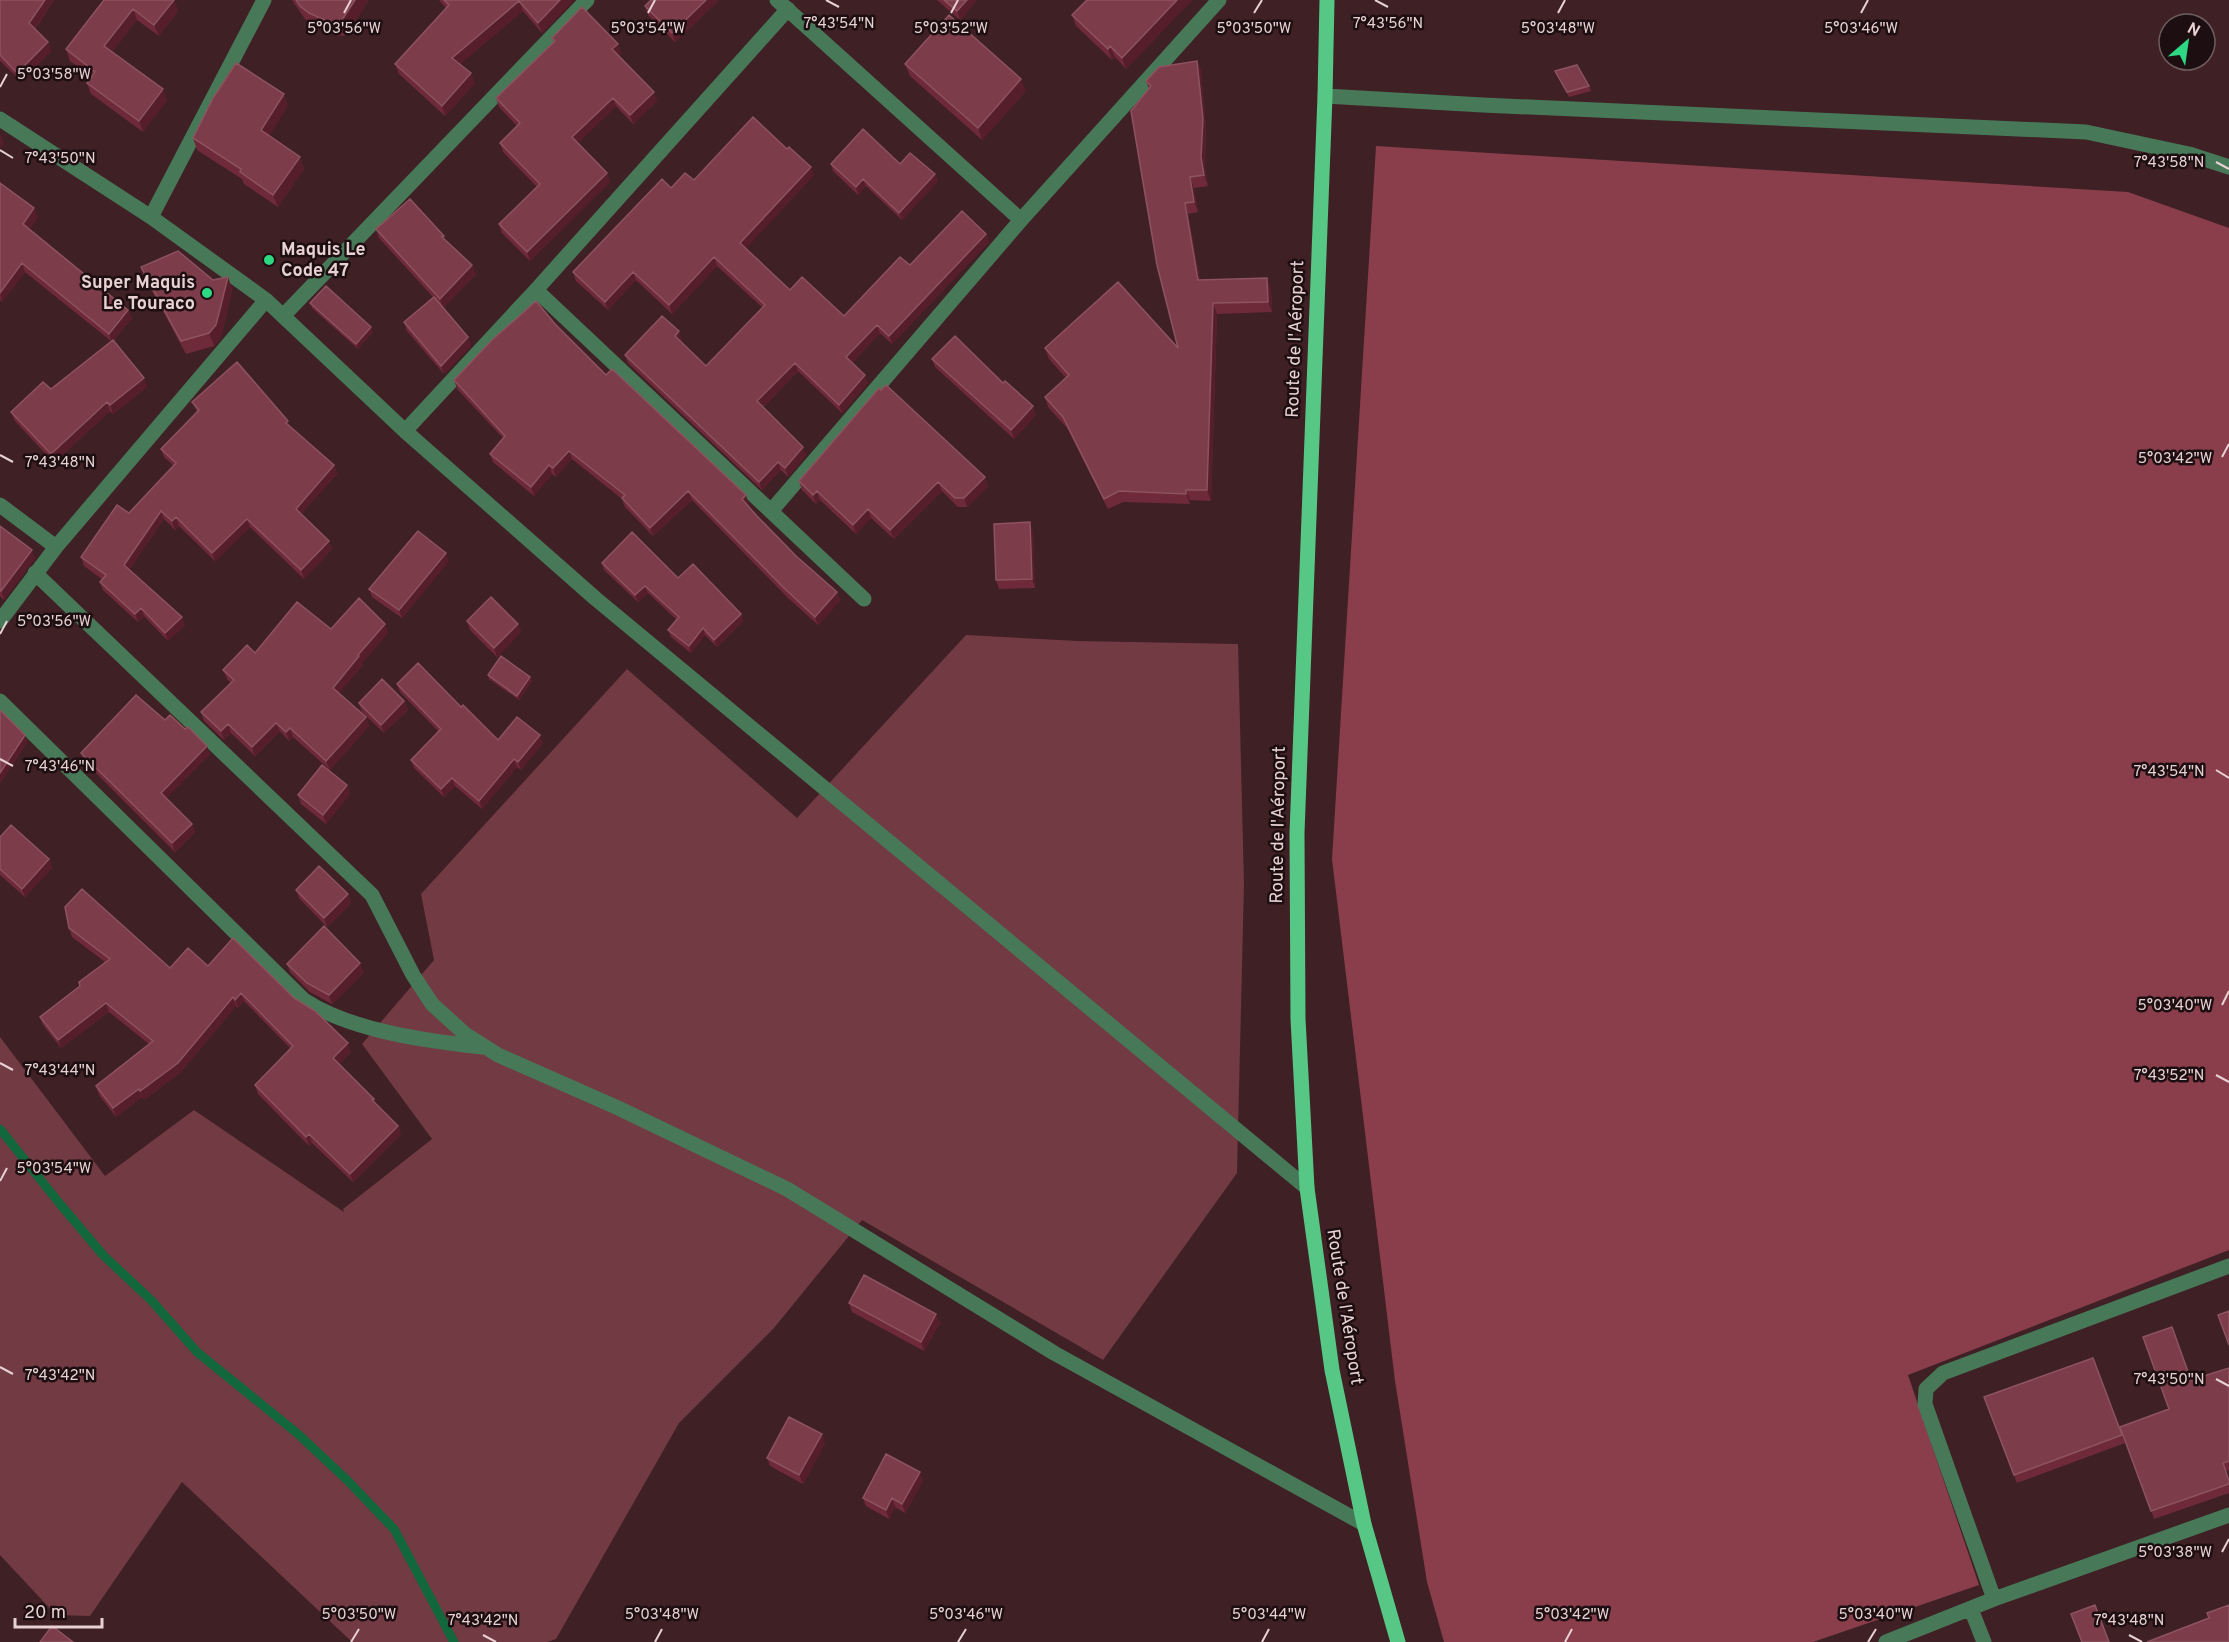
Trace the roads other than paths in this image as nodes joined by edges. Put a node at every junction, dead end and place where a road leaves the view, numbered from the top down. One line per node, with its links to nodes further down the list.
1 (264, 0): 9 (street)
2 (587, 0): 13 (street)
3 (1219, 0): 10 (street)
4 (1327, 0): 6 (main road, Route de l'Aéroport)
5 (782, 5): 10 (street); 11 (street)
6 (1325, 96): 8 (street); 23 (main road, Route de l'Aéroport)
7 (0, 119): 9 (street)
8 (2229, 166)
9 (151, 217): 12 (street)
10 (1021, 219): 16 (street)
11 (536, 290): 14 (street); 16 (street)
12 (266, 300): 13 (street); 17 (street)
13 (283, 316): 14 (street)
14 (405, 431): 23 (street)
15 (0, 506): 17 (street)
16 (772, 510): 19 (street)
17 (56, 547): 18 (street)
18 (35, 573): 20 (street); 22 (street)
19 (864, 599)
20 (0, 621)
21 (0, 701): 22 (street)
22 (485, 1047): 26 (street)
23 (1307, 1188): 26 (main road, Route de l'Aéroport)
24 (2229, 1266): 27 (street)
25 (2229, 1515): 27 (street)
26 (1364, 1524): 29 (main road, Route de l'Aéroport)
27 (1994, 1599): 28 (street)
28 (1971, 1609): 30 (street); 31 (street)
29 (1398, 1642)
30 (1886, 1642)
31 (1984, 1642)

